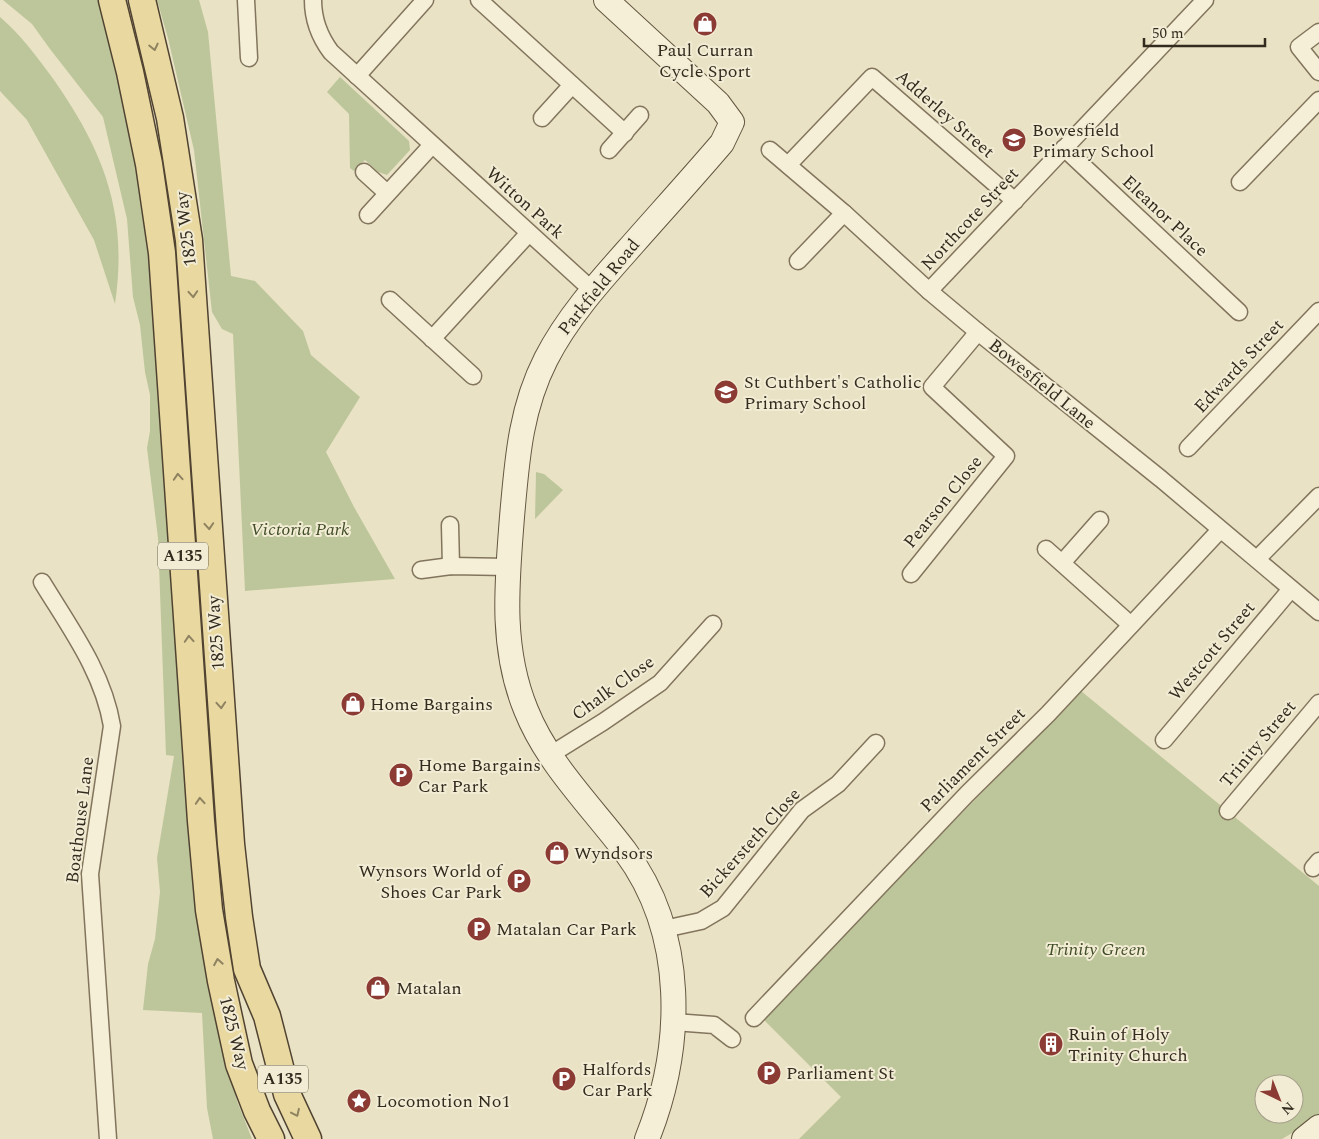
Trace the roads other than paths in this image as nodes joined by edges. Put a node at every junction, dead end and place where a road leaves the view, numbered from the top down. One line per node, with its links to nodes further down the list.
1 (112, 0): 68 (main road, 1825 Way / A135, one-way to 1)
2 (142, 0): 69 (main road, 1825 Way / A135, one-way to 69)
3 (246, 0): 10 (street)
4 (312, 0): 12 (street, Witton Park)
5 (425, 0): 12 (street)
6 (480, 0): 13 (street)
7 (606, 0): 31 (street, Parkfield Road)
8 (1205, 0): 19 (street, Northcote Street)
9 (1319, 32): 11 (street)
10 (249, 58)
11 (1319, 72)
12 (357, 76): 18 (street, Witton Park)
13 (572, 85): 16 (street); 17 (street)
14 (1319, 100): 24 (street)
15 (640, 115): 17 (street)
16 (542, 118)
17 (625, 133): 20 (street)
18 (432, 145): 25 (street); 29 (street, Witton Park)
19 (1064, 148): 26 (street, Northcote Street); 35 (street, Eleanor Place)
20 (609, 150)
21 (770, 150): 22 (street, Bowesfield Lane)
22 (788, 165): 26 (street, Adderley Street); 27 (street, Bowesfield Lane)
23 (364, 172): 25 (street)
24 (1240, 182)
25 (387, 193): 28 (street)
26 (1015, 200): 32 (street, Northcote Street)
27 (844, 213): 30 (street); 32 (street, Bowesfield Lane)
28 (368, 215)
29 (529, 233): 31 (street, Witton Park); 37 (street)
30 (798, 261)
31 (592, 290): 48 (street, Parkfield Road)
32 (929, 291): 36 (street, Bowesfield Lane)
33 (390, 300): 37 (street)
34 (1319, 311): 39 (street, Edwards Street)
35 (1239, 312)
36 (978, 332): 43 (street, Bowesfield Lane); 50 (street, Pearson Close)
37 (432, 339): 38 (street)
38 (473, 376)
39 (1188, 448)
40 (1319, 496): 45 (street)
41 (1100, 520): 46 (street)
42 (450, 525): 47 (street)
43 (1220, 530): 45 (street, Bowesfield Lane); 55 (street, Parliament Street)
44 (1046, 549): 46 (street)
45 (1257, 559): 52 (street, Bowesfield Lane)
46 (1062, 563): 55 (street)
47 (451, 566): 48 (street); 49 (street)
48 (508, 567): 59 (street, Parkfield Road)
49 (421, 570)
50 (911, 574)
51 (42, 582): 67 (street, Boathouse Lane)
52 (1291, 588): 53 (street, Bowesfield Lane); 57 (street, Westcott Street)
53 (1319, 612)
54 (713, 624): 59 (street, Chalk Close)
55 (1131, 625): 62 (street, Parliament Street)
56 (1319, 703): 60 (street, Trinity Street)
57 (1164, 740)
58 (876, 743): 61 (street, Bickersteth Close)
59 (550, 756): 61 (street, Parkfield Road)
60 (1228, 811)
61 (664, 930): 63 (street, Parkfield Road)
62 (754, 1018)
63 (674, 1022): 64 (street); 66 (street, Parkfield Road)
64 (732, 1039)
65 (1319, 1127): 70 (street)
66 (650, 1134)
67 (108, 1139)
68 (271, 1139)
69 (308, 1139)
70 (1304, 1139)

